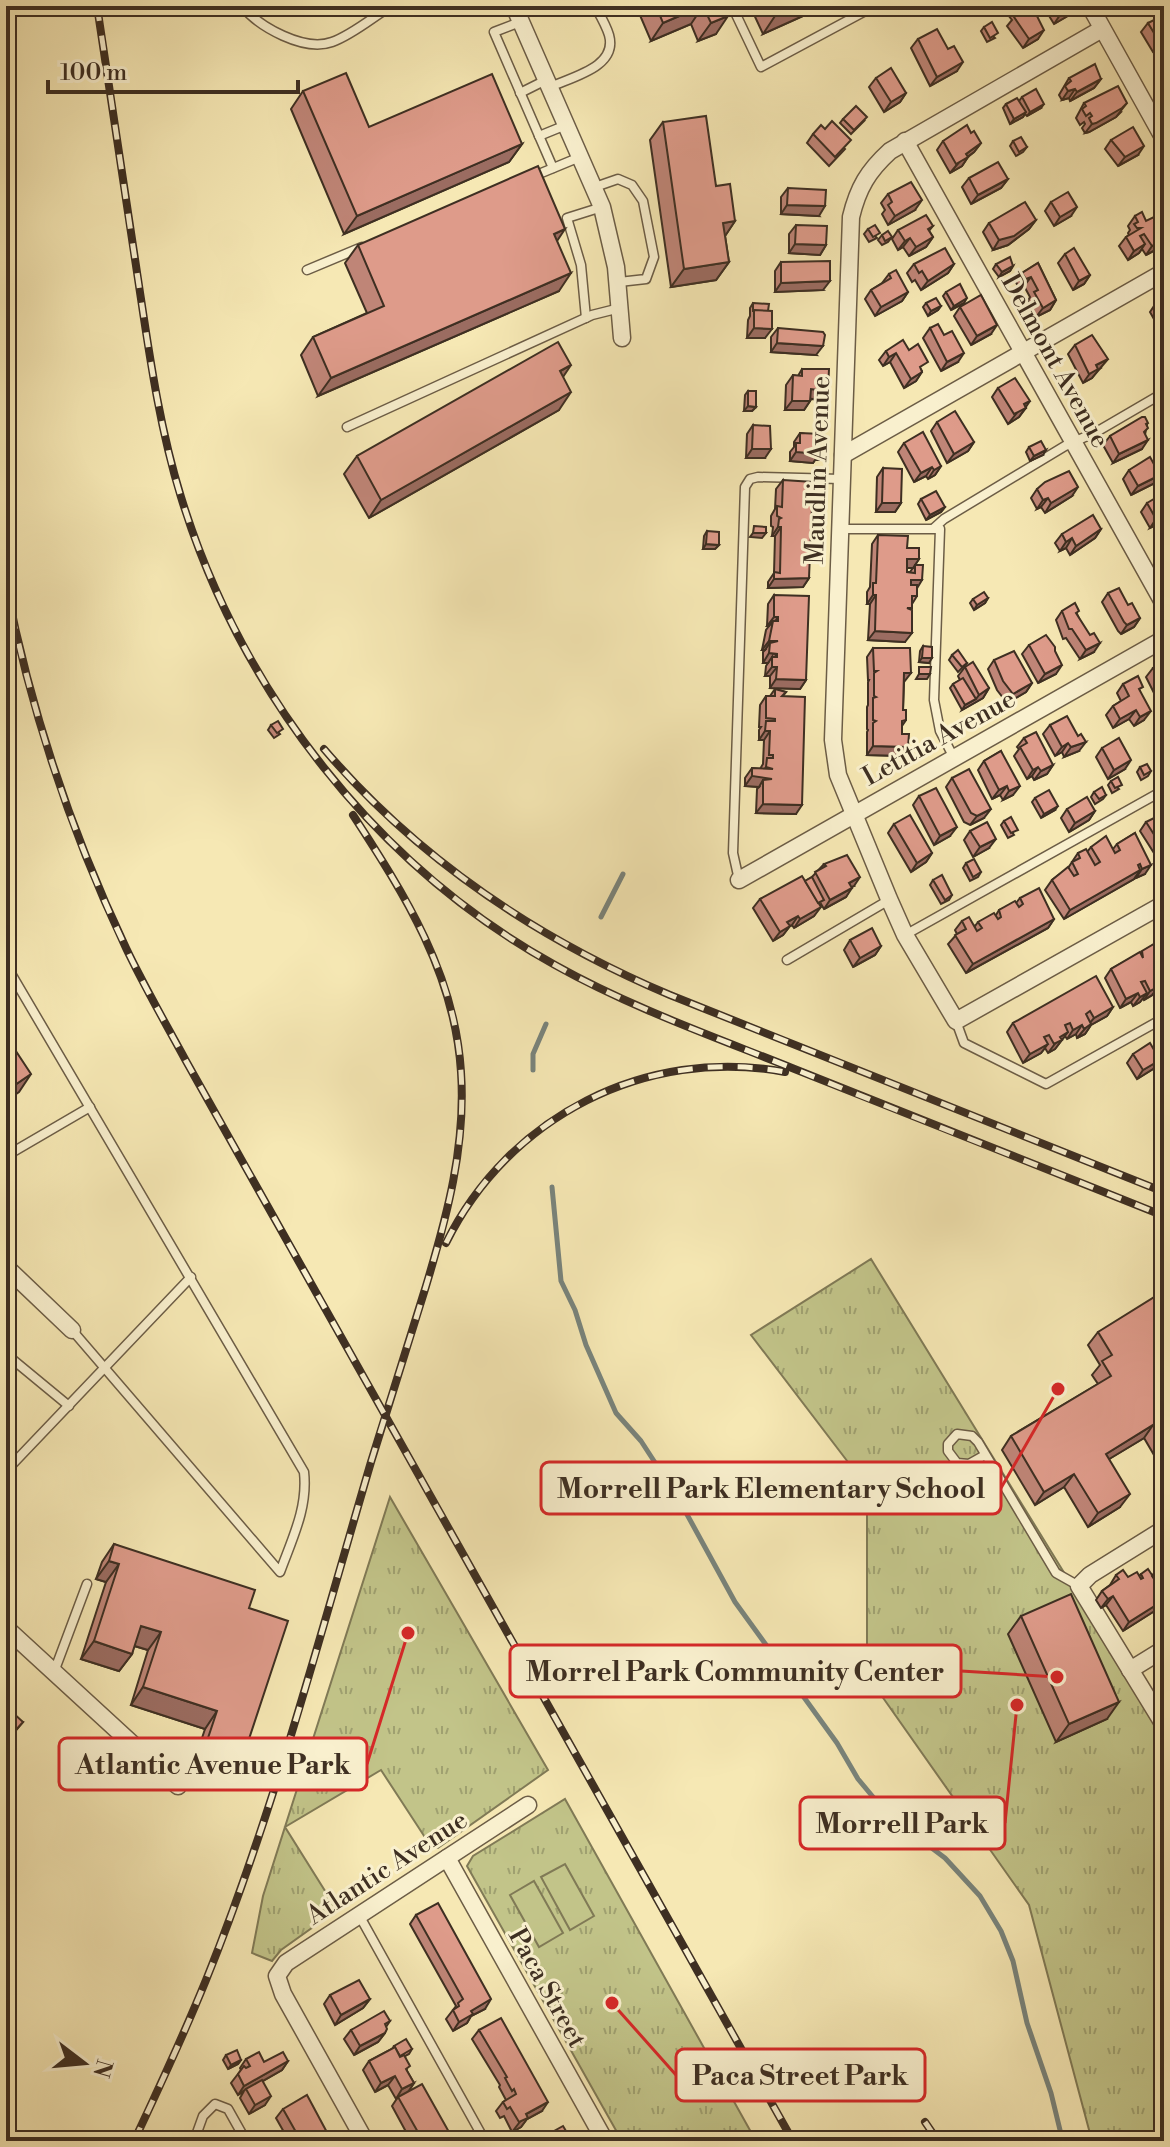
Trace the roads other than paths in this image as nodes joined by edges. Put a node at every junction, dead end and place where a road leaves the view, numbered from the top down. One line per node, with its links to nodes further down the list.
1 (242, 6): 2 (lane)
2 (391, 6)
3 (595, 6): 9 (lane)
4 (732, 6): 6 (lane)
5 (1090, 6): 8 (street)
6 (871, 8)
7 (517, 14): 9 (street); 10 (lane)
8 (1102, 29): 13 (street); 14 (street, Maudlin Avenue)
9 (548, 83): 10 (lane); 11 (street)
10 (520, 93): 12 (lane)
11 (567, 125): 12 (lane); 15 (street)
12 (539, 136): 16 (lane)
13 (1164, 139)
14 (905, 141): 27 (street, Delmont Avenue); 31 (street, Maudlin Avenue)
15 (581, 156): 16 (lane); 18 (street)
16 (553, 168): 17 (lane)
17 (524, 180)
18 (595, 187): 19 (street); 23 (lane)
19 (602, 207): 23 (street); 25 (lane)
20 (365, 246): 21 (lane)
21 (307, 270)
22 (1164, 272): 27 (street)
23 (619, 282): 24 (street)
24 (621, 308): 25 (lane); 26 (street)
25 (586, 318): 29 (lane)
26 (622, 338)
27 (1023, 352): 30 (street, Delmont Avenue); 31 (street)
28 (1164, 398): 30 (lane)
29 (347, 427)
30 (1074, 443): 34 (lane); 35 (street, Delmont Avenue)
31 (843, 455): 32 (street, Maudlin Avenue)
32 (841, 479): 33 (street, Maudlin Avenue); 40 (lane)
33 (839, 529): 34 (lane); 39 (street, Maudlin Avenue)
34 (933, 529): 37 (lane)
35 (1164, 604)
36 (1164, 639): 37 (street, Letitia Avenue)
37 (954, 758): 39 (street, Letitia Avenue)
38 (1164, 790): 43 (lane)
39 (853, 815): 40 (street, Letitia Avenue); 41 (street, Maudlin Avenue)
40 (739, 880)
41 (889, 899): 43 (street, Maudlin Avenue); 44 (lane)
42 (1164, 904): 47 (street)
43 (905, 935): 47 (street, Maudlin Avenue)
44 (787, 960)
45 (6, 965): 48 (lane)
46 (1164, 1018): 47 (lane)
47 (956, 1021)
48 (90, 1107): 49 (lane); 51 (lane)
49 (6, 1156)
50 (6, 1267): 52 (street)
51 (191, 1277): 54 (lane); 54 (lane)
52 (72, 1330): 54 (lane)
53 (6, 1354): 55 (lane)
54 (104, 1368): 55 (lane)
55 (69, 1406): 57 (lane)
56 (985, 1455): 56 (lane); 60 (lane)
57 (6, 1471)
58 (1164, 1529): 60 (street)
59 (87, 1584): 64 (lane)
60 (1079, 1586): 63 (street)
61 (6, 1628): 64 (street)
62 (1164, 1649): 63 (street)
63 (1130, 1670): 65 (street)
64 (54, 1672): 66 (street)
65 (1164, 1725)
66 (178, 1786)
67 (528, 1805): 68 (street, Atlantic Avenue)
68 (447, 1858): 69 (street, Atlantic Avenue); 74 (street, Paca Street)
69 (359, 1915): 72 (street, Atlantic Avenue); 73 (lane)
70 (194, 2141): 71 (lane)
71 (246, 2141)
72 (365, 2141)
73 (485, 2141)
74 (605, 2141)

